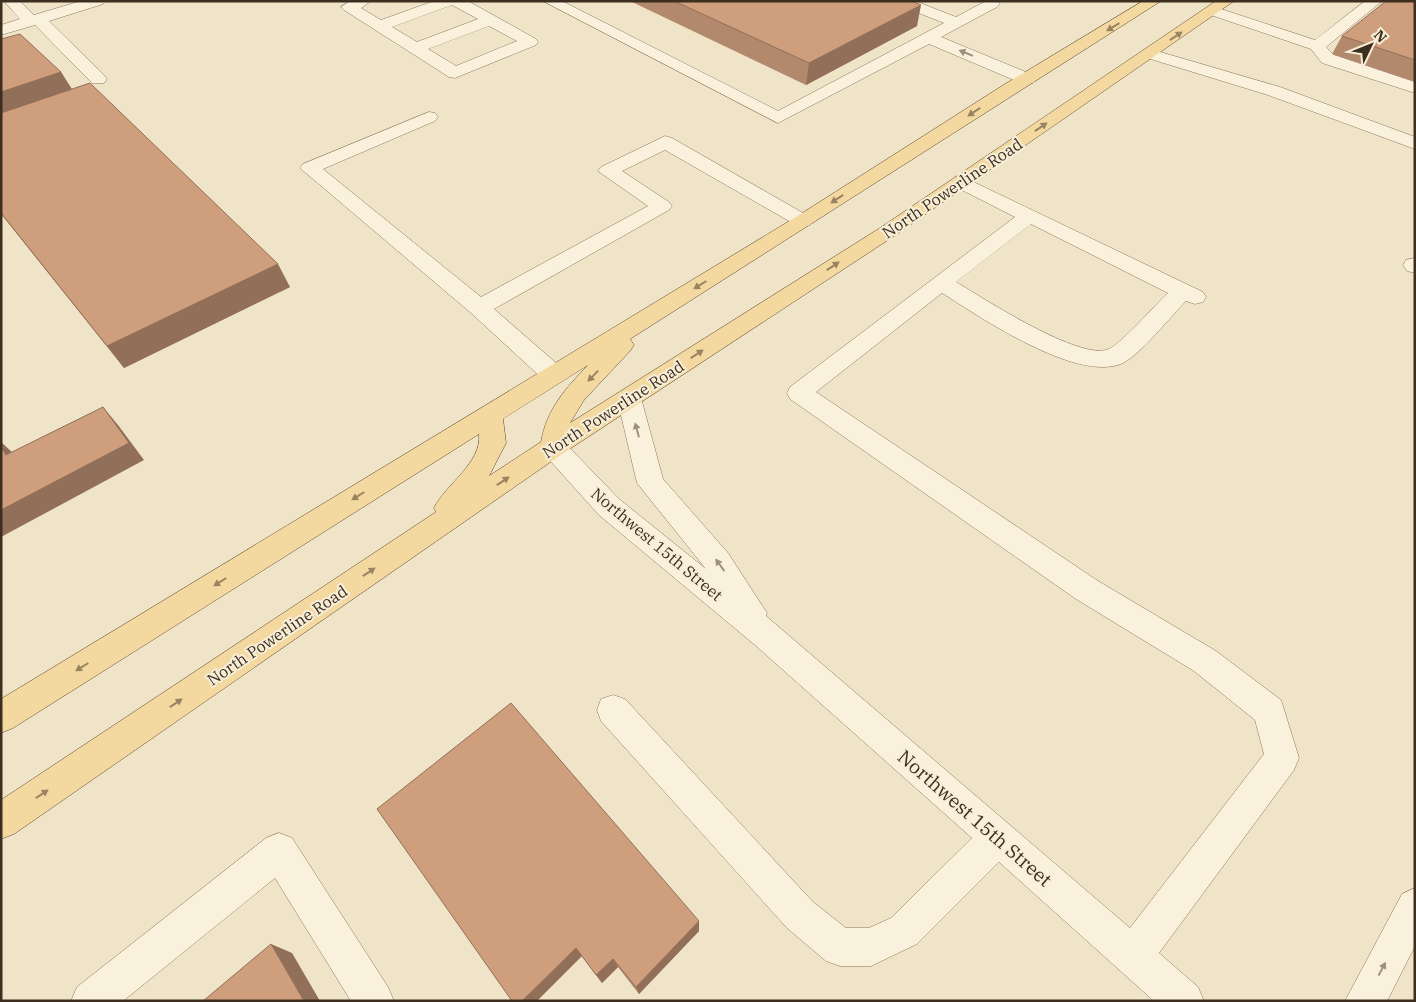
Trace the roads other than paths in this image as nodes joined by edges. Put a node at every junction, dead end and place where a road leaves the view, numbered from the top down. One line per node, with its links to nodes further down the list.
1 (11, 1): 12 (street)
2 (98, 1): 12 (street)
3 (364, 1): 15 (street)
4 (449, 1): 15 (street)
5 (456, 1): 13 (street)
6 (550, 1): 21 (street)
7 (901, 1): 14 (street)
8 (1154, 1): 26 (main road, one-way to 26)
9 (1375, 1): 20 (street)
10 (992, 2): 14 (street)
11 (1220, 6): 20 (street); 23 (main road, North Powerline Road, one-way to 11)
12 (34, 20): 16 (street); 17 (street)
13 (490, 20): 22 (street); 22 (street)
14 (957, 23): 18 (street)
15 (380, 26): 22 (street)
16 (1, 30)
17 (52, 34): 19 (street); 25 (street)
18 (929, 38): 21 (street); 26 (street, one-way to 18)
19 (35, 39)
20 (1317, 46): 27 (street)
21 (911, 47): 24 (street)
22 (416, 48)
23 (1150, 54): 29 (street); 30 (main road, North Powerline Road, one-way to 23)
24 (947, 64)
25 (98, 79)
26 (1027, 79): 32 (main road, one-way to 32)
27 (1415, 88)
28 (429, 117): 34 (street)
29 (1415, 143)
30 (961, 182): 31 (street); 37 (main road, North Powerline Road, one-way to 30)
31 (1029, 216): 33 (street); 33 (street)
32 (803, 221): 34 (street); 35 (main road, one-way to 35)
33 (941, 283): 47 (street)
34 (479, 308): 36 (street)
35 (651, 316): 36 (main road); 39 (main road, one-way to 39)
36 (554, 375): 38 (main road)
37 (629, 398): 39 (main road, North Powerline Road); 41 (street, Northwest 15th Street, one-way to 37)
38 (490, 415): 40 (main road); 43 (main road, one-way to 43)
39 (553, 447): 40 (main road, North Powerline Road, one-way to 39); 41 (street, Northwest 15th Street)
40 (428, 532): 44 (main road, North Powerline Road, one-way to 40)
41 (766, 635): 45 (street, Northwest 15th Street)
42 (613, 710): 45 (street)
43 (1, 717)
44 (1, 821)
45 (998, 838): 47 (street, Northwest 15th Street)
46 (1407, 922): 51 (street, one-way to 46)
47 (1133, 956): 50 (street, Northwest 15th Street)
48 (91, 1001): 49 (street)
49 (374, 1001)
50 (1184, 1001)
51 (1365, 1001)

